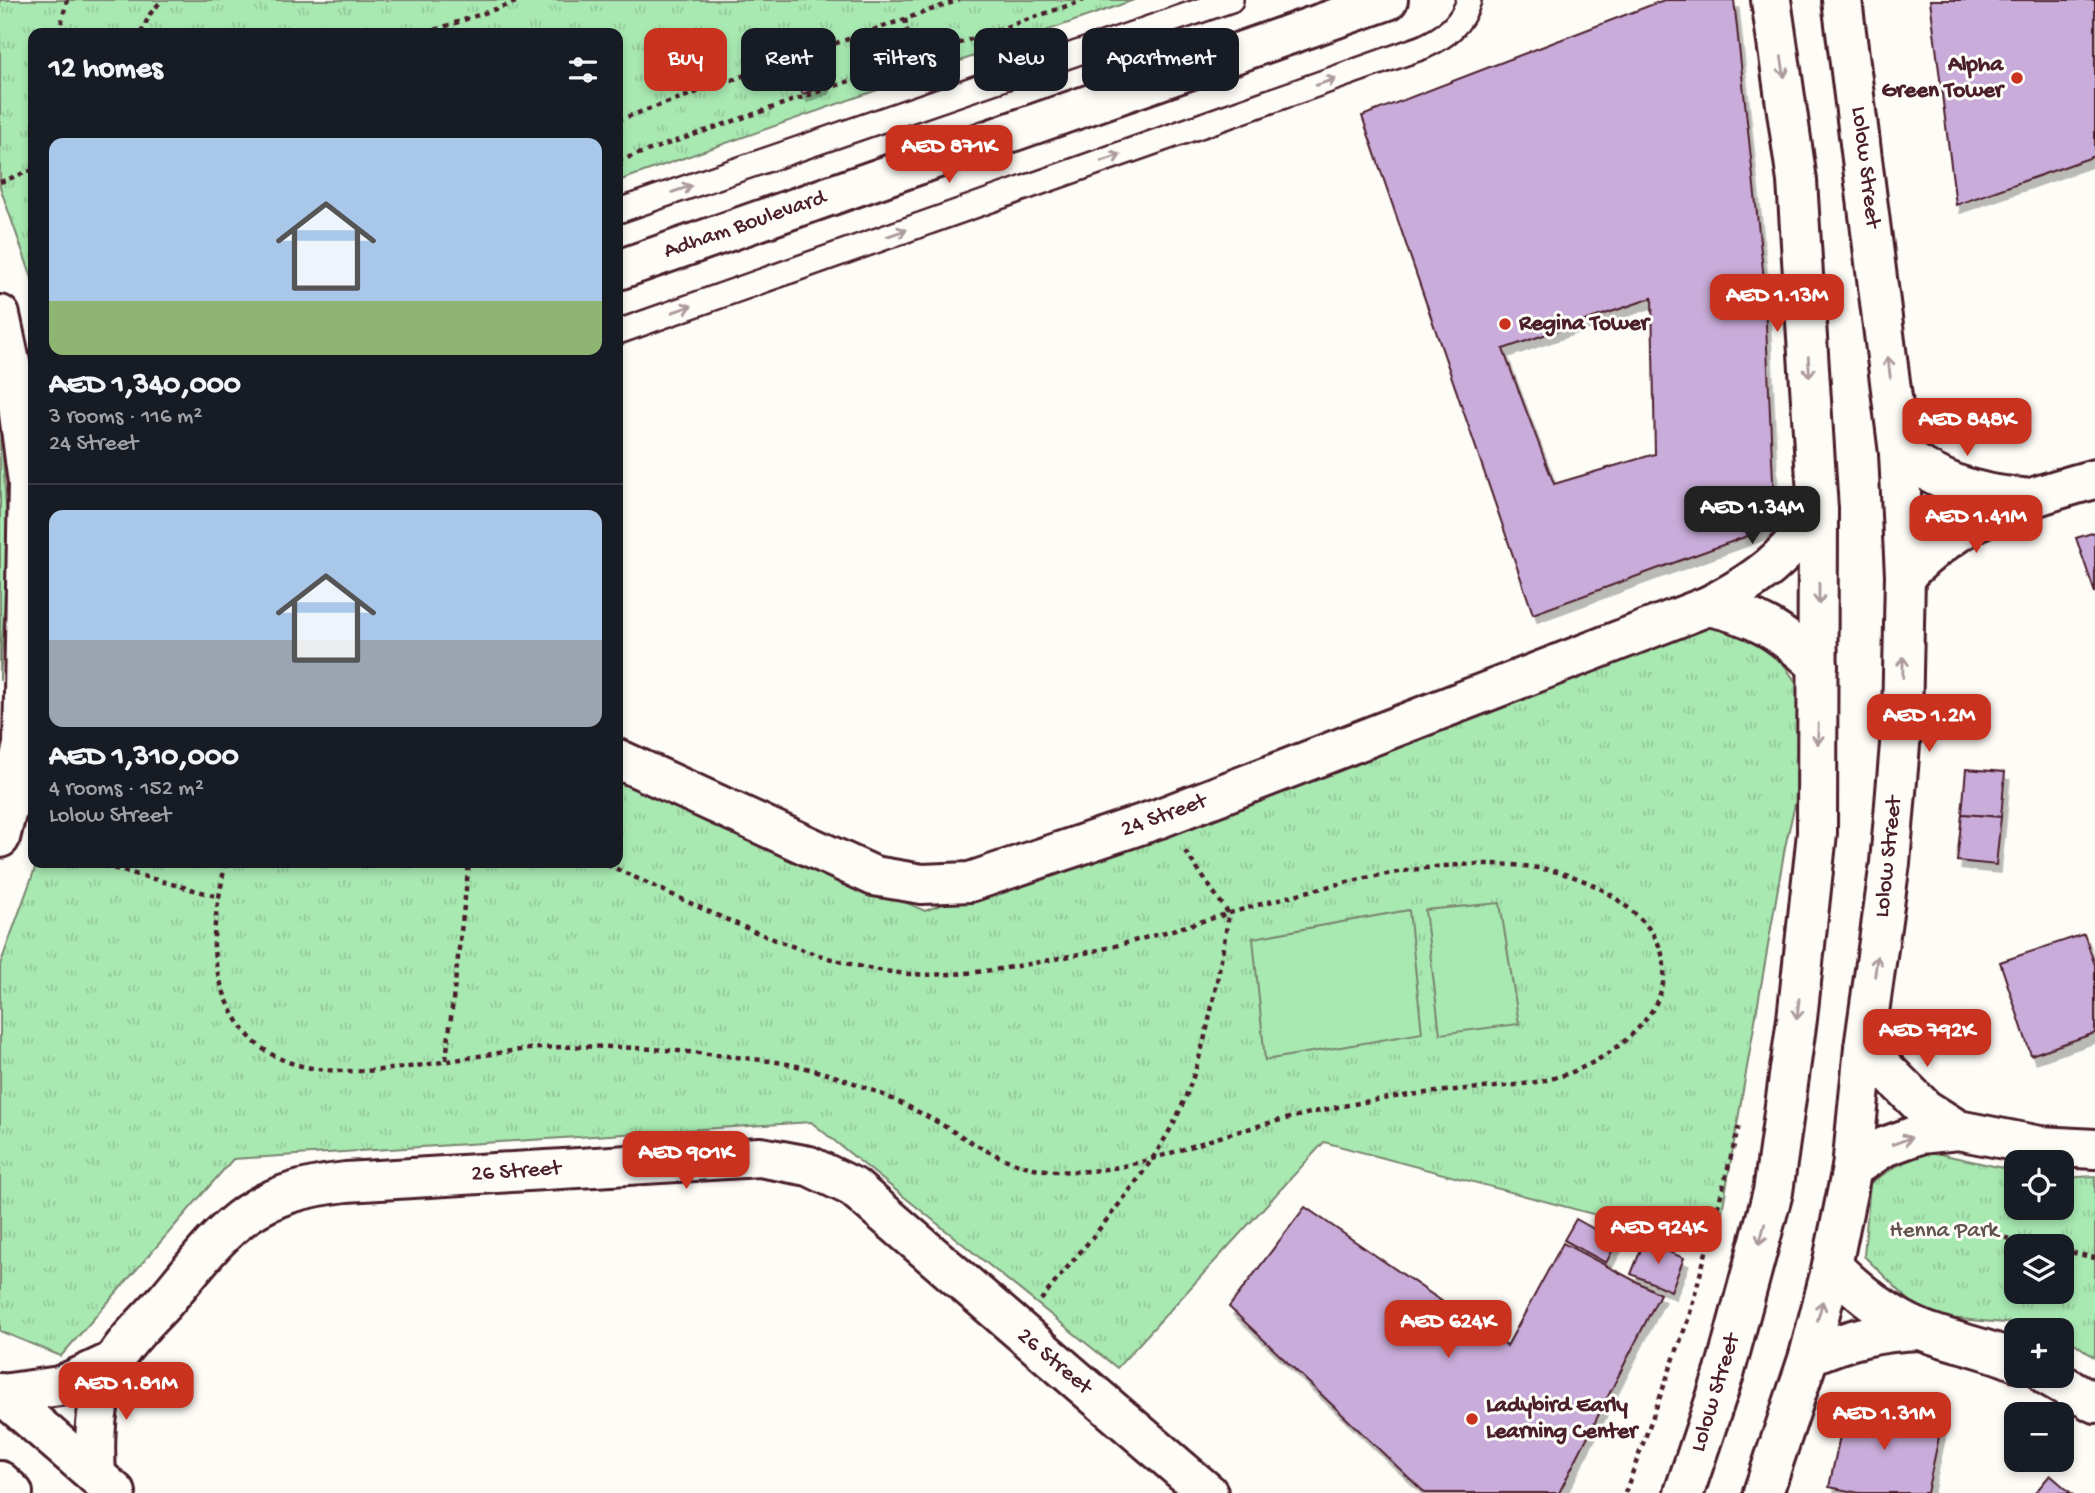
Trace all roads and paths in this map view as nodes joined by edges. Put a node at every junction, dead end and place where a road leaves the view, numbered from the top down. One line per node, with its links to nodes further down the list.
1 (67, 0): 12 (path)
2 (162, 0): 13 (path)
3 (522, 0): 14 (path)
4 (959, 0): 11 (path)
5 (1084, 0): 16 (path)
6 (1231, 0): 19 (lane)
7 (1388, 0): 25 (street, Adham Boulevard)
8 (1469, 0): 27 (lane, one-way to 8)
9 (1771, 0): 31 (street, Lolow Street, one-way to 31)
10 (1842, 0): 28 (street, Lolow Street, one-way to 10)
11 (905, 19): 15 (path); 20 (path)
12 (60, 28)
13 (143, 28)
14 (441, 28)
15 (907, 28)
16 (960, 44)
17 (850, 82): 21 (path)
18 (918, 91): 19 (path)
19 (921, 107): 24 (lane, one-way to 19)
20 (623, 118)
21 (623, 159)
22 (28, 172): 23 (path)
23 (0, 181)
24 (623, 209)
25 (623, 268)
26 (0, 314): 35 (street)
27 (623, 330)
28 (1899, 453): 30 (street); 32 (street, Lolow Street)
29 (2095, 479): 30 (street)
30 (2022, 498): 32 (street)
31 (1818, 510): 33 (street, 24 Street); 34 (street, Lolow Street, one-way to 34)
32 (1905, 576): 45 (street, Lolow Street, one-way to 32)
33 (1708, 606): 34 (street); 37 (street, 24 Street)
34 (1818, 666): 70 (street, Lolow Street, one-way to 70)
35 (28, 735): 38 (street)
36 (623, 761): 37 (street, 24 Street)
37 (1160, 818): 44 (path)
38 (0, 838)
39 (113, 868): 43 (path)
40 (224, 868): 43 (path)
41 (468, 868): 46 (path)
42 (614, 868): 44 (path)
43 (220, 897): 46 (path)
44 (1229, 914): 50 (path); 50 (path)
45 (1864, 1048): 48 (street); 51 (street, Lolow Street)
46 (446, 1060): 50 (path)
47 (1742, 1116): 69 (path)
48 (1958, 1130): 49 (street); 51 (street, one-way to 48)
49 (2095, 1149)
50 (1150, 1162): 58 (path)
51 (1852, 1168): 56 (street, Lolow Street)
52 (1966, 1229): 53 (path)
53 (2004, 1238)
54 (2074, 1253): 55 (path)
55 (2095, 1258)
56 (1832, 1266): 57 (street); 59 (street, Lolow Street, one-way to 56)
57 (1921, 1330): 59 (street); 60 (street)
58 (1017, 1331): 61 (street, 26 Street); 68 (street, 26 Street)
59 (1809, 1356): 71 (street, Lolow Street)
60 (2004, 1356)
61 (114, 1361): 63 (street, 26 Street); 66 (street, 26 Street)
62 (2069, 1388): 64 (street)
63 (1, 1394): 66 (street)
64 (2095, 1403)
65 (0, 1481): 67 (street)
66 (106, 1485)
67 (13, 1493)
68 (1208, 1493)
69 (1625, 1493)
70 (1684, 1493)
71 (1763, 1493)

